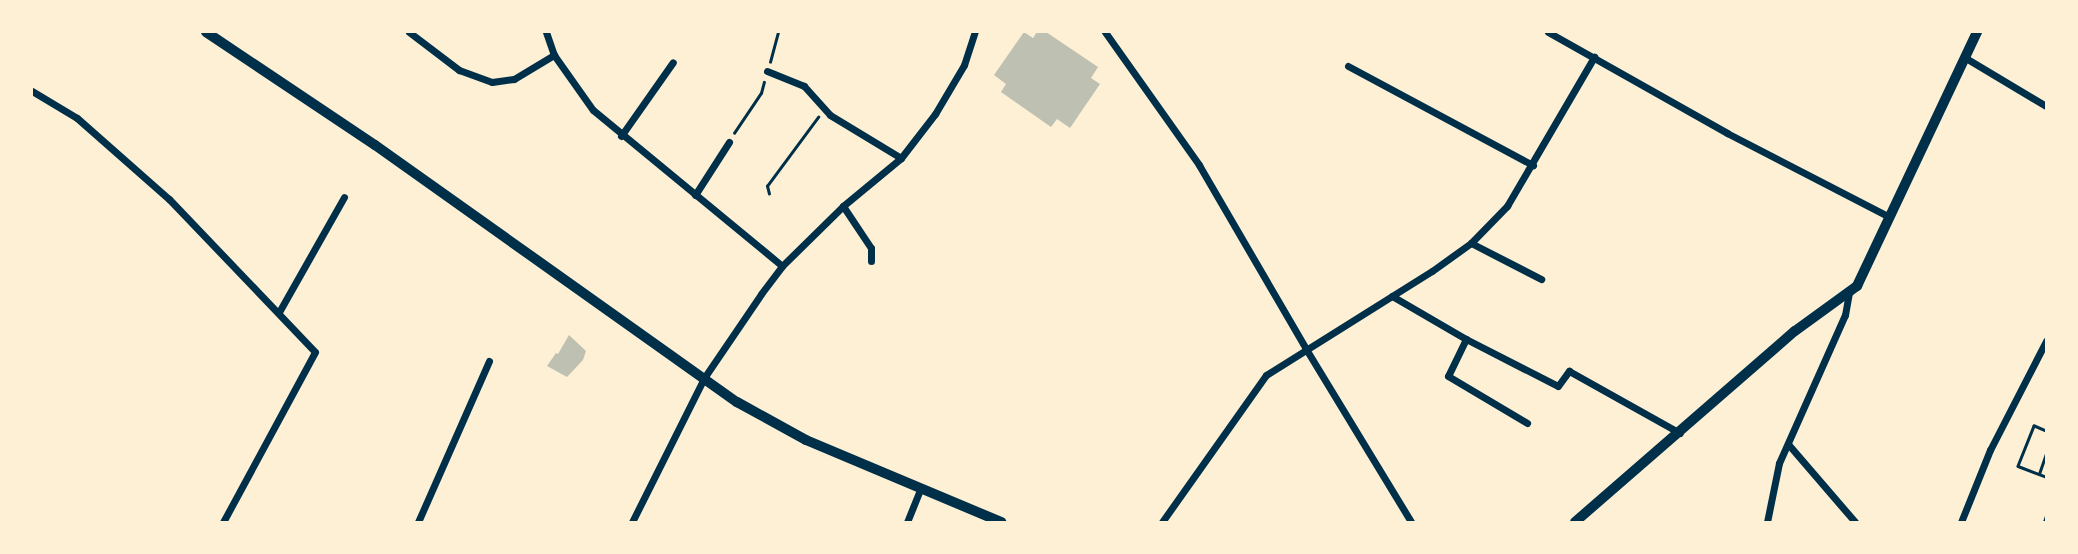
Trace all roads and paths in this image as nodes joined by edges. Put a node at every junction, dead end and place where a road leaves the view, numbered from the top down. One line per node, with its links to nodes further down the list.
1 (206, 32): 38 (main road)
2 (409, 32): 9 (street)
3 (546, 32): 9 (street)
4 (778, 32): 14 (path)
5 (975, 32): 20 (street)
6 (1105, 32): 36 (street)
7 (1548, 32): 10 (street)
8 (1977, 32): 11 (main road)
9 (554, 55): 18 (street)
10 (1594, 57): 21 (street); 26 (street)
11 (1964, 57): 16 (street); 26 (main road)
12 (673, 62): 18 (street)
13 (1348, 66): 21 (street)
14 (767, 71): 17 (street); 19 (path)
15 (32, 91): 33 (street)
16 (2046, 106)
17 (823, 109): 20 (street); 22 (path)
18 (621, 136): 23 (street)
19 (729, 142): 23 (street)
20 (901, 158): 25 (street)
21 (1533, 164): 27 (street)
22 (769, 194)
23 (695, 195): 29 (street)
24 (344, 197): 33 (street)
25 (843, 206): 28 (street); 29 (street)
26 (1888, 216): 31 (main road)
27 (1471, 243): 30 (street); 32 (street)
28 (872, 261)
29 (782, 266): 38 (street)
30 (1541, 279)
31 (1849, 293): 41 (main road); 42 (street)
32 (1392, 296): 34 (street); 36 (street)
33 (279, 312): 48 (street)
34 (1466, 339): 39 (street); 41 (street)
35 (2046, 341): 58 (street)
36 (1306, 349): 53 (street); 54 (street)
37 (489, 361): 49 (street)
38 (704, 378): 46 (main road); 50 (street)
39 (1527, 423)
40 (2046, 431): 44 (path)
41 (1681, 433): 55 (main road)
42 (1788, 444): 56 (street); 57 (street)
43 (2046, 454): 44 (path)
44 (2039, 474): 45 (path)
45 (2046, 477)
46 (920, 489): 51 (street); 52 (main road)
47 (2046, 516): 59 (path)
48 (223, 523)
49 (418, 523)
50 (632, 523)
51 (907, 523)
52 (1002, 523)
53 (1161, 523)
54 (1412, 523)
55 (1575, 523)
56 (1767, 523)
57 (1855, 523)
58 (1961, 523)
59 (2044, 523)

